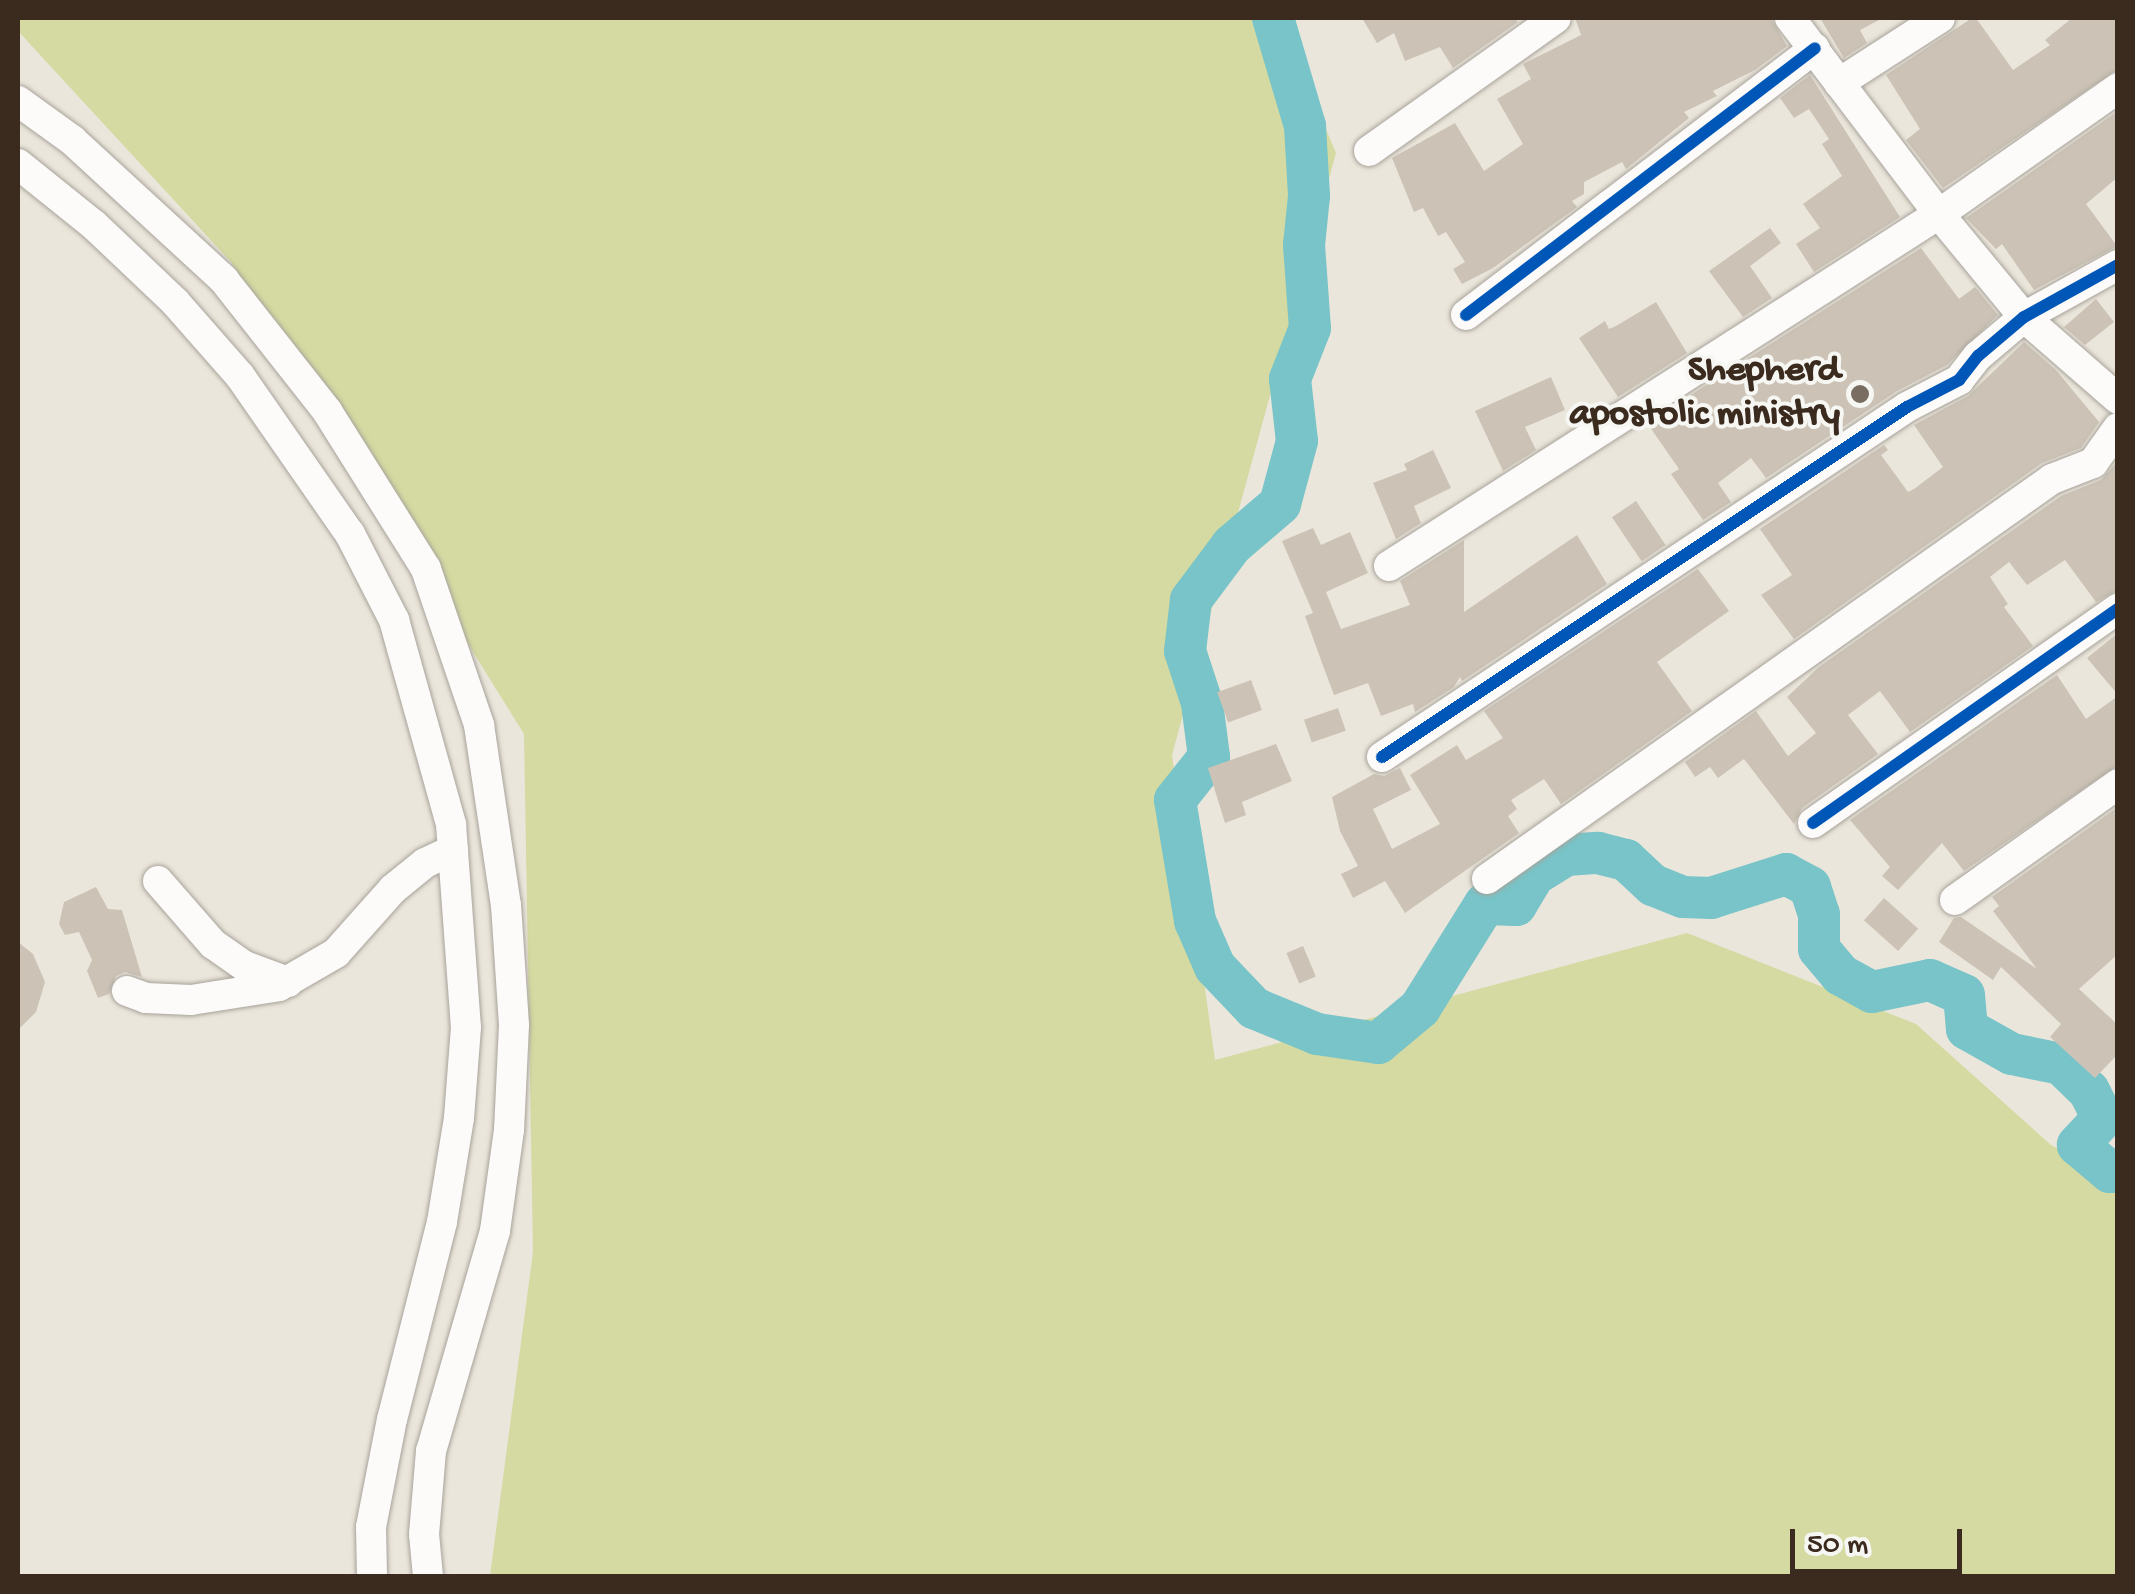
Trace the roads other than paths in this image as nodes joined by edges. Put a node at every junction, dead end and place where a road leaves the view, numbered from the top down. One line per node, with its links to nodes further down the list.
1 (1556, 18): 8 (street)
2 (1790, 18): 4 (street)
3 (1940, 18): 5 (street)
4 (1815, 48): 5 (street); 12 (street)
5 (1839, 84): 10 (street)
6 (2118, 88): 10 (street)
7 (18, 100): 28 (street)
8 (1369, 151)
9 (18, 164): 21 (street)
10 (1939, 214): 13 (street); 16 (street)
11 (2118, 265): 13 (street)
12 (1466, 315)
13 (2024, 317): 14 (street); 18 (street)
14 (2118, 398)
15 (2118, 428): 22 (street)
16 (1389, 566)
17 (2118, 610): 20 (street)
18 (1382, 757)
19 (2118, 784): 24 (street)
20 (1813, 823)
21 (453, 850): 25 (street); 27 (street)
22 (1487, 879)
23 (158, 880): 25 (street)
24 (1955, 900)
25 (288, 982): 26 (street)
26 (127, 991)
27 (372, 1576)
28 (428, 1576)

